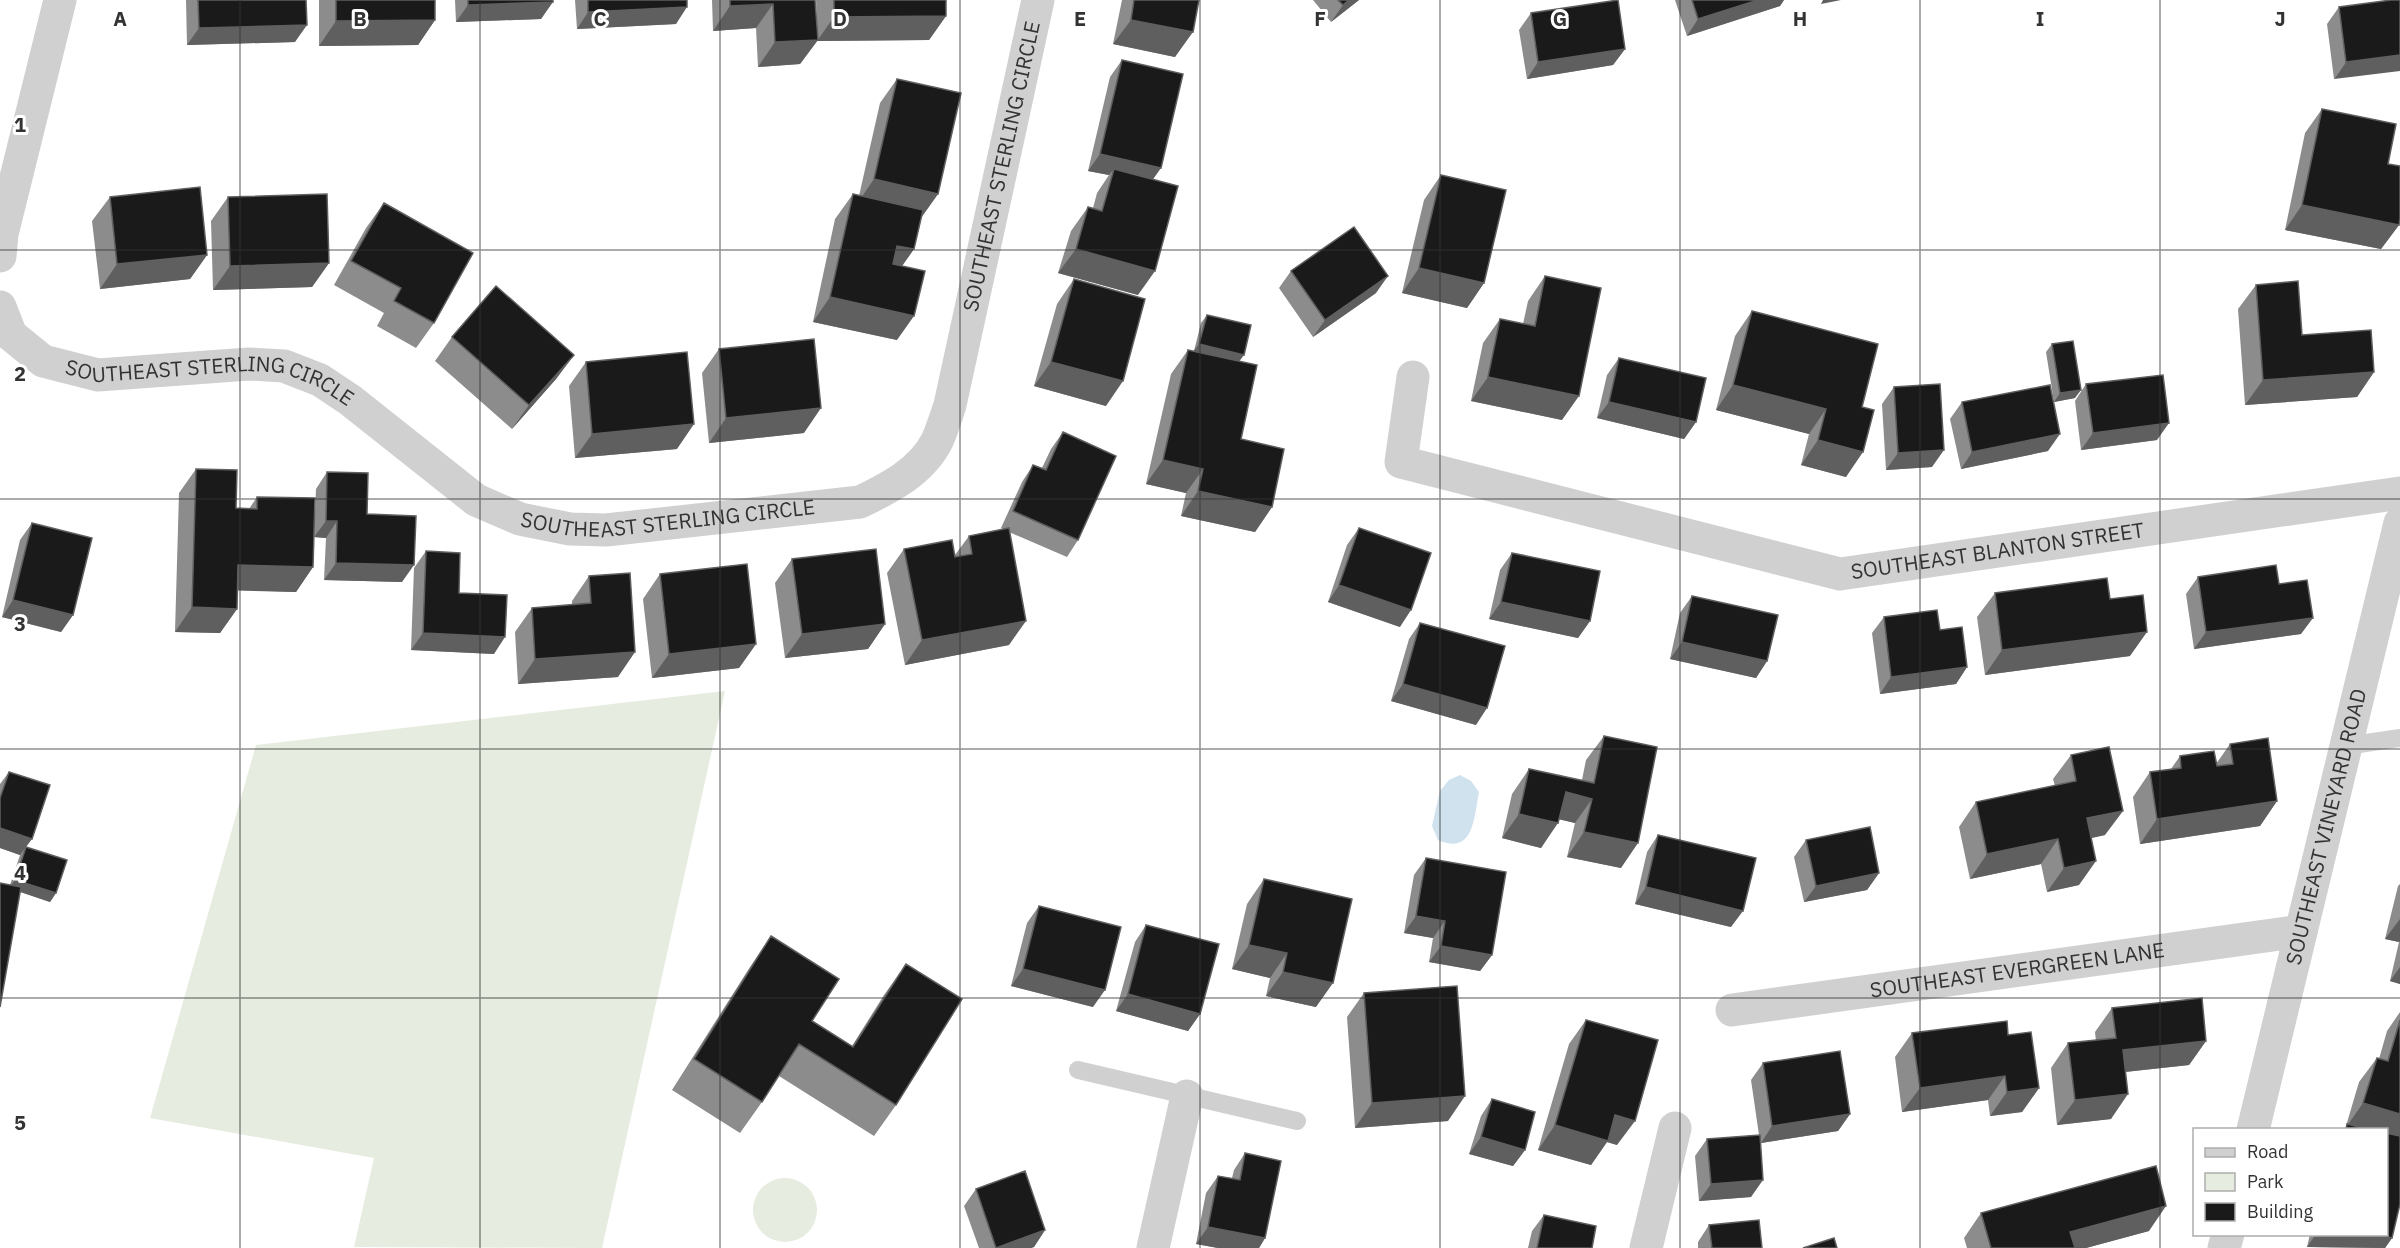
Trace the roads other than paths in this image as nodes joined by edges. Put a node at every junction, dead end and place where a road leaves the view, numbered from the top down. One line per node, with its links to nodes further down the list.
1 (60, 0): 3 (street)
2 (1038, 0): 4 (street, SOUTHEAST STERLING CIRCLE)
3 (0, 256)
4 (0, 307)
5 (1413, 377): 6 (street, SOUTHEAST BLANTON STREET)
6 (2400, 493)
7 (2400, 524): 9 (street, SOUTHEAST VINEYARD ROAD)
8 (2400, 738): 9 (lane)
9 (2346, 746): 10 (street, SOUTHEAST VINEYARD ROAD)
10 (2301, 931): 11 (street, SOUTHEAST EVERGREEN LANE); 16 (street, SOUTHEAST VINEYARD ROAD)
11 (1732, 1010)
12 (1078, 1070): 13 (lane)
13 (1187, 1096): 14 (lane); 17 (street)
14 (1297, 1121)
15 (1675, 1128): 18 (street)
16 (2253, 1128)
17 (1153, 1248)
18 (1646, 1248)

